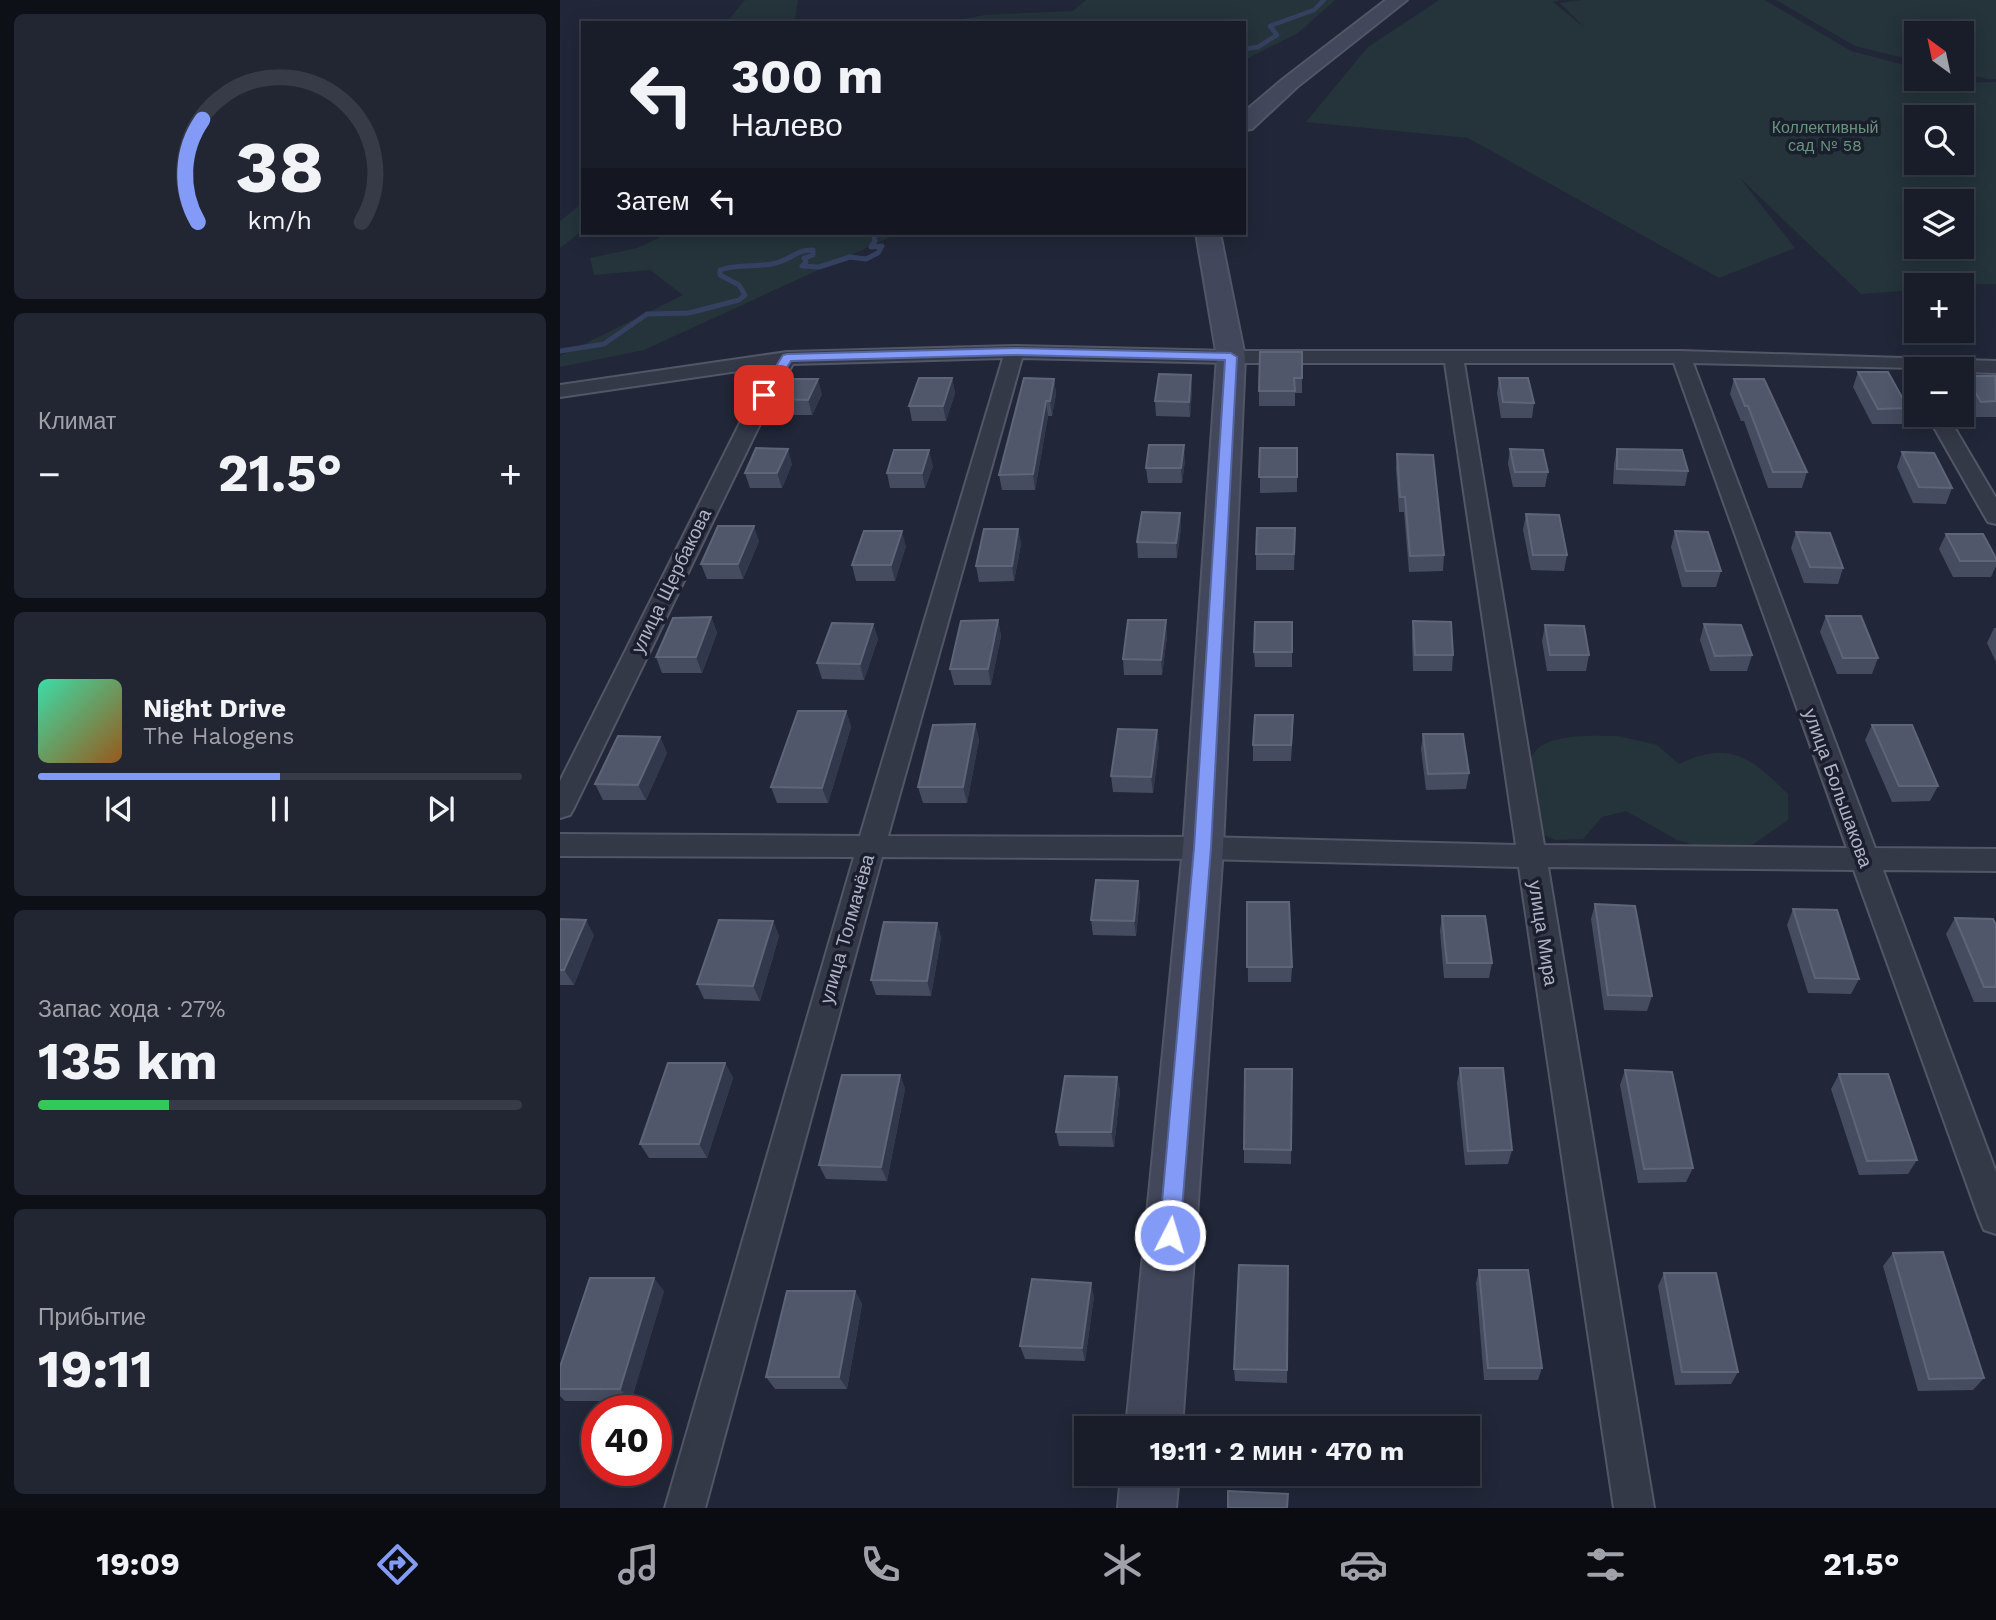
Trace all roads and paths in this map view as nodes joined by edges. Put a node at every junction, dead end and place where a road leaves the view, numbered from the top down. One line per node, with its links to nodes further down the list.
1 (1398, 0): 2 (street)
2 (1246, 122)
3 (1208, 235): 5 (street)
4 (1014, 352): 5 (street); 7 (street); 17 (street, улица Толмачёва)
5 (1231, 357): 8 (street); 18 (street)
6 (1681, 357): 8 (street); 11 (street); 20 (street, улица Большакова)
7 (787, 358): 12 (street); 15 (street, улица Щербакова)
8 (1454, 358): 19 (street, улица Мира)
9 (1996, 367): 10 (street)
10 (1974, 368)
11 (1904, 371)
12 (560, 391)
13 (1944, 427): 14 (street)
14 (1996, 517)
15 (560, 808)
16 (560, 845): 17 (street)
17 (871, 846): 18 (street); 25 (street, улица Толмачёва)
18 (1203, 848): 19 (street); 23 (street)
19 (1531, 856): 20 (street); 27 (street, улица Мира)
20 (1864, 859): 21 (street); 22 (street, улица Большакова)
21 (1996, 860)
22 (1996, 1218)
23 (1155, 1416)
24 (1149, 1486): 26 (street)
25 (685, 1508)
26 (1147, 1508)
27 (1634, 1508)

